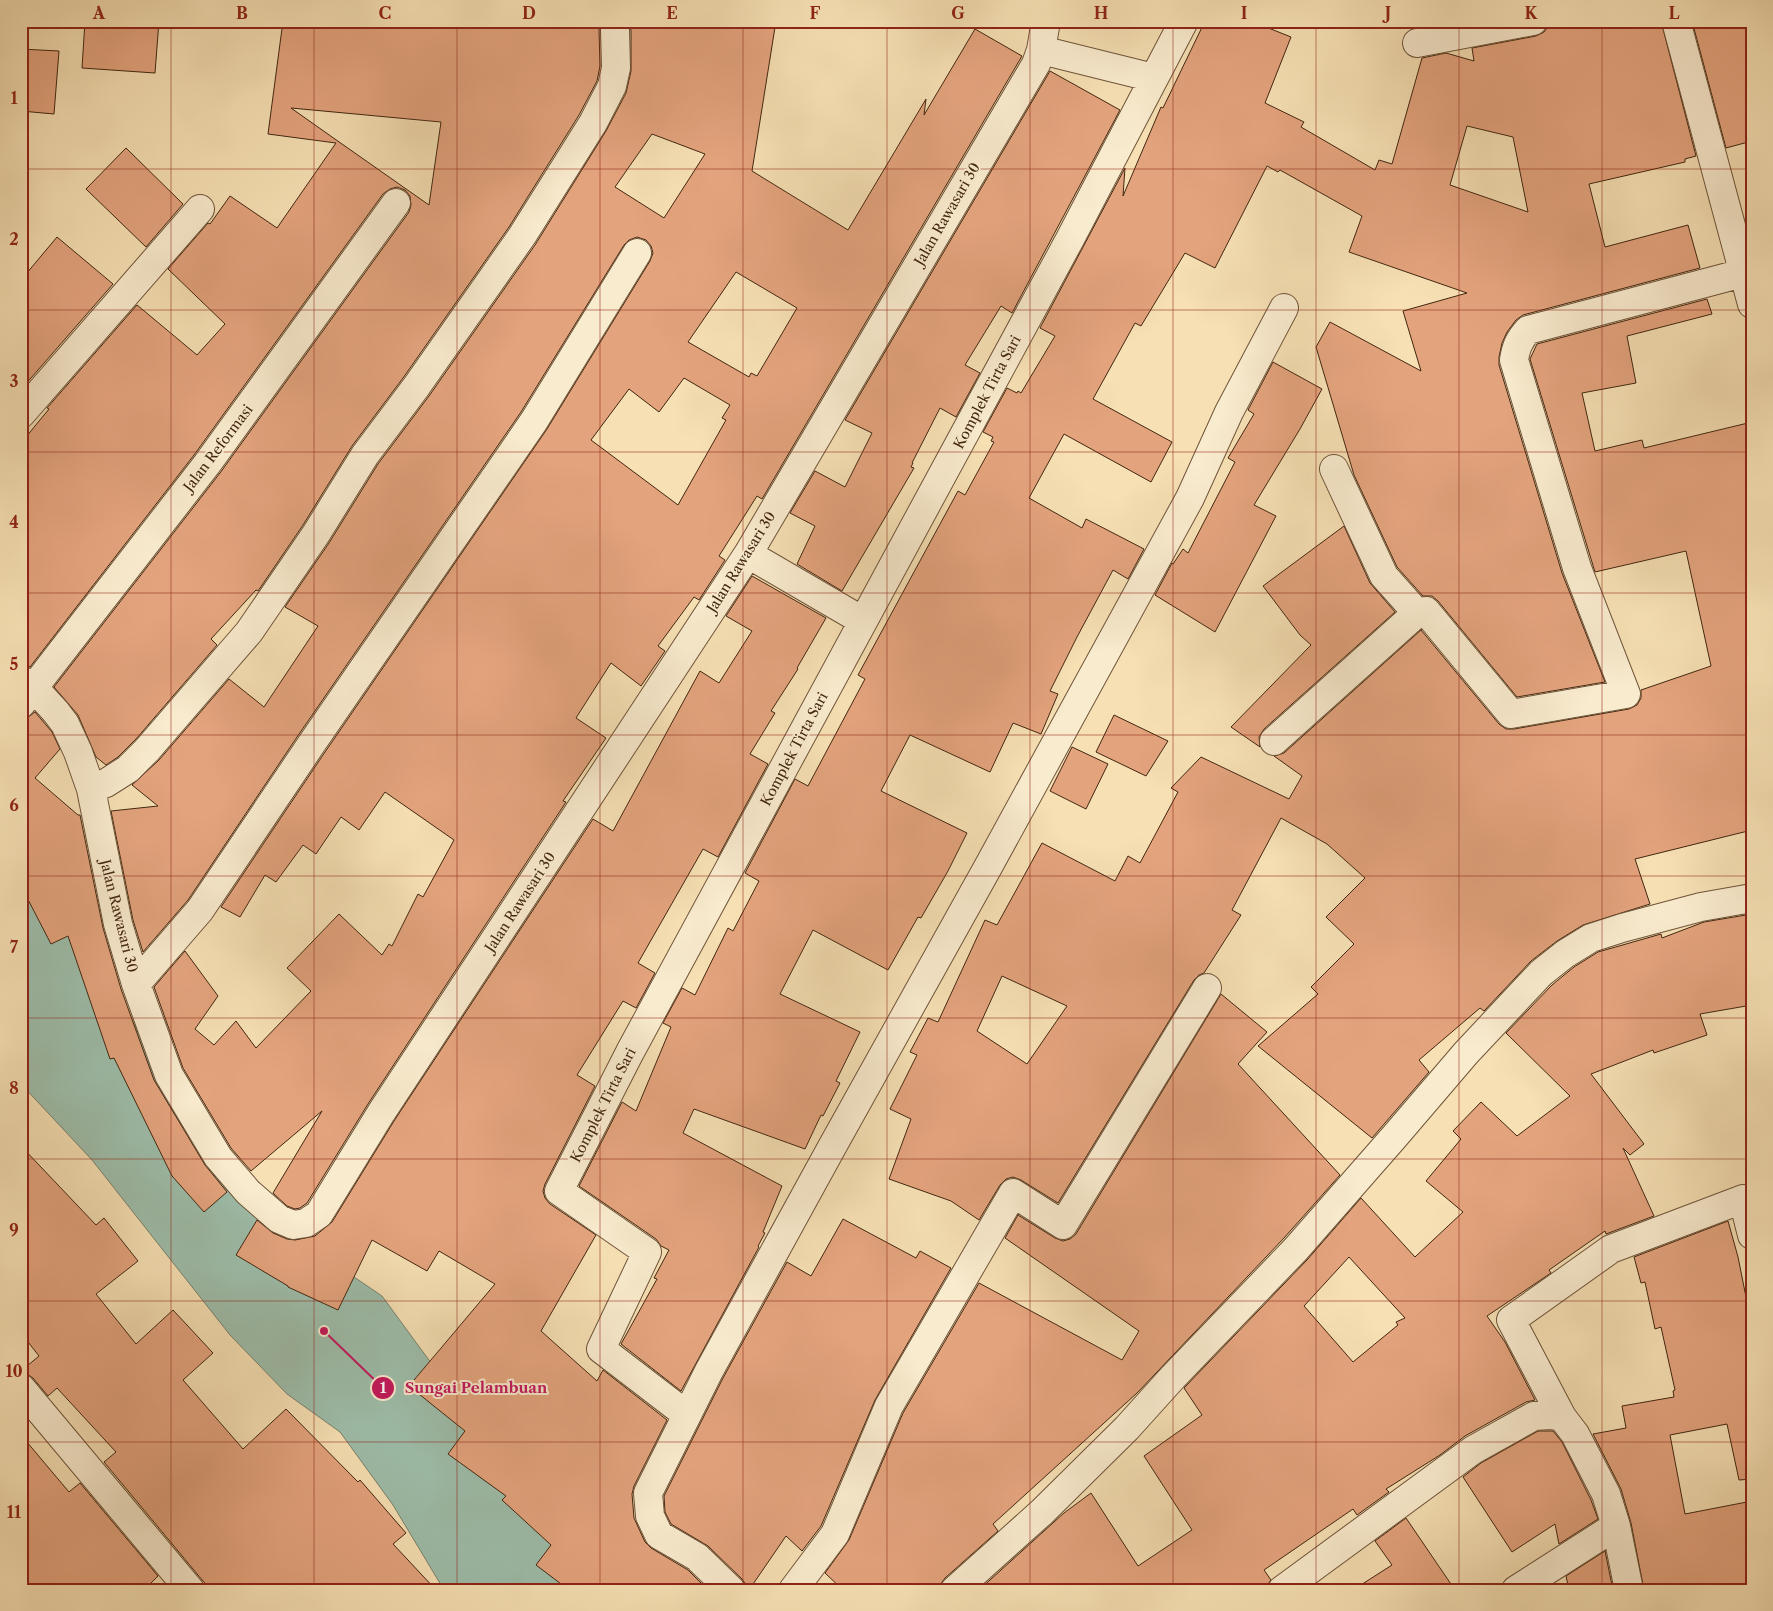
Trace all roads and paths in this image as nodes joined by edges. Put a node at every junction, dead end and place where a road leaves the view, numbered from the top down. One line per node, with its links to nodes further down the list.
1 (1046, 21): 7 (street, Jalan Rawasari 30)
2 (1184, 21): 8 (street, Komplek Tirta Sari)
3 (1533, 21): 6 (street)
4 (1676, 21): 12 (street)
5 (615, 30): 22 (street)
6 (1417, 43)
7 (1040, 50): 8 (street); 17 (street, Jalan Rawasari 30)
8 (1154, 78): 19 (street, Komplek Tirta Sari)
9 (396, 203): 20 (street, Jalan Reformasi)
10 (200, 209): 15 (street)
11 (637, 253): 24 (street)
12 (1743, 273): 13 (street); 18 (street)
13 (1752, 304)
14 (1284, 308): 28 (street)
15 (21, 414)
16 (1334, 469): 18 (street)
17 (748, 554): 19 (street); 24 (street, Jalan Rawasari 30)
18 (1417, 613): 21 (street)
19 (863, 622): 28 (street, Komplek Tirta Sari)
20 (26, 691): 22 (street, Jalan Rawasari 30)
21 (1274, 741)
22 (91, 789): 24 (street, Jalan Rawasari 30)
23 (1752, 898): 34 (street)
24 (136, 984)
25 (1207, 988): 33 (street)
26 (1752, 1235): 29 (street)
27 (21, 1388): 31 (street)
28 (687, 1415): 32 (street)
29 (1562, 1417): 30 (street); 35 (street)
30 (1616, 1526): 36 (street); 37 (street)
31 (190, 1590)
32 (731, 1590)
33 (793, 1590)
34 (955, 1590)
35 (1282, 1590)
36 (1516, 1590)
37 (1629, 1590)

